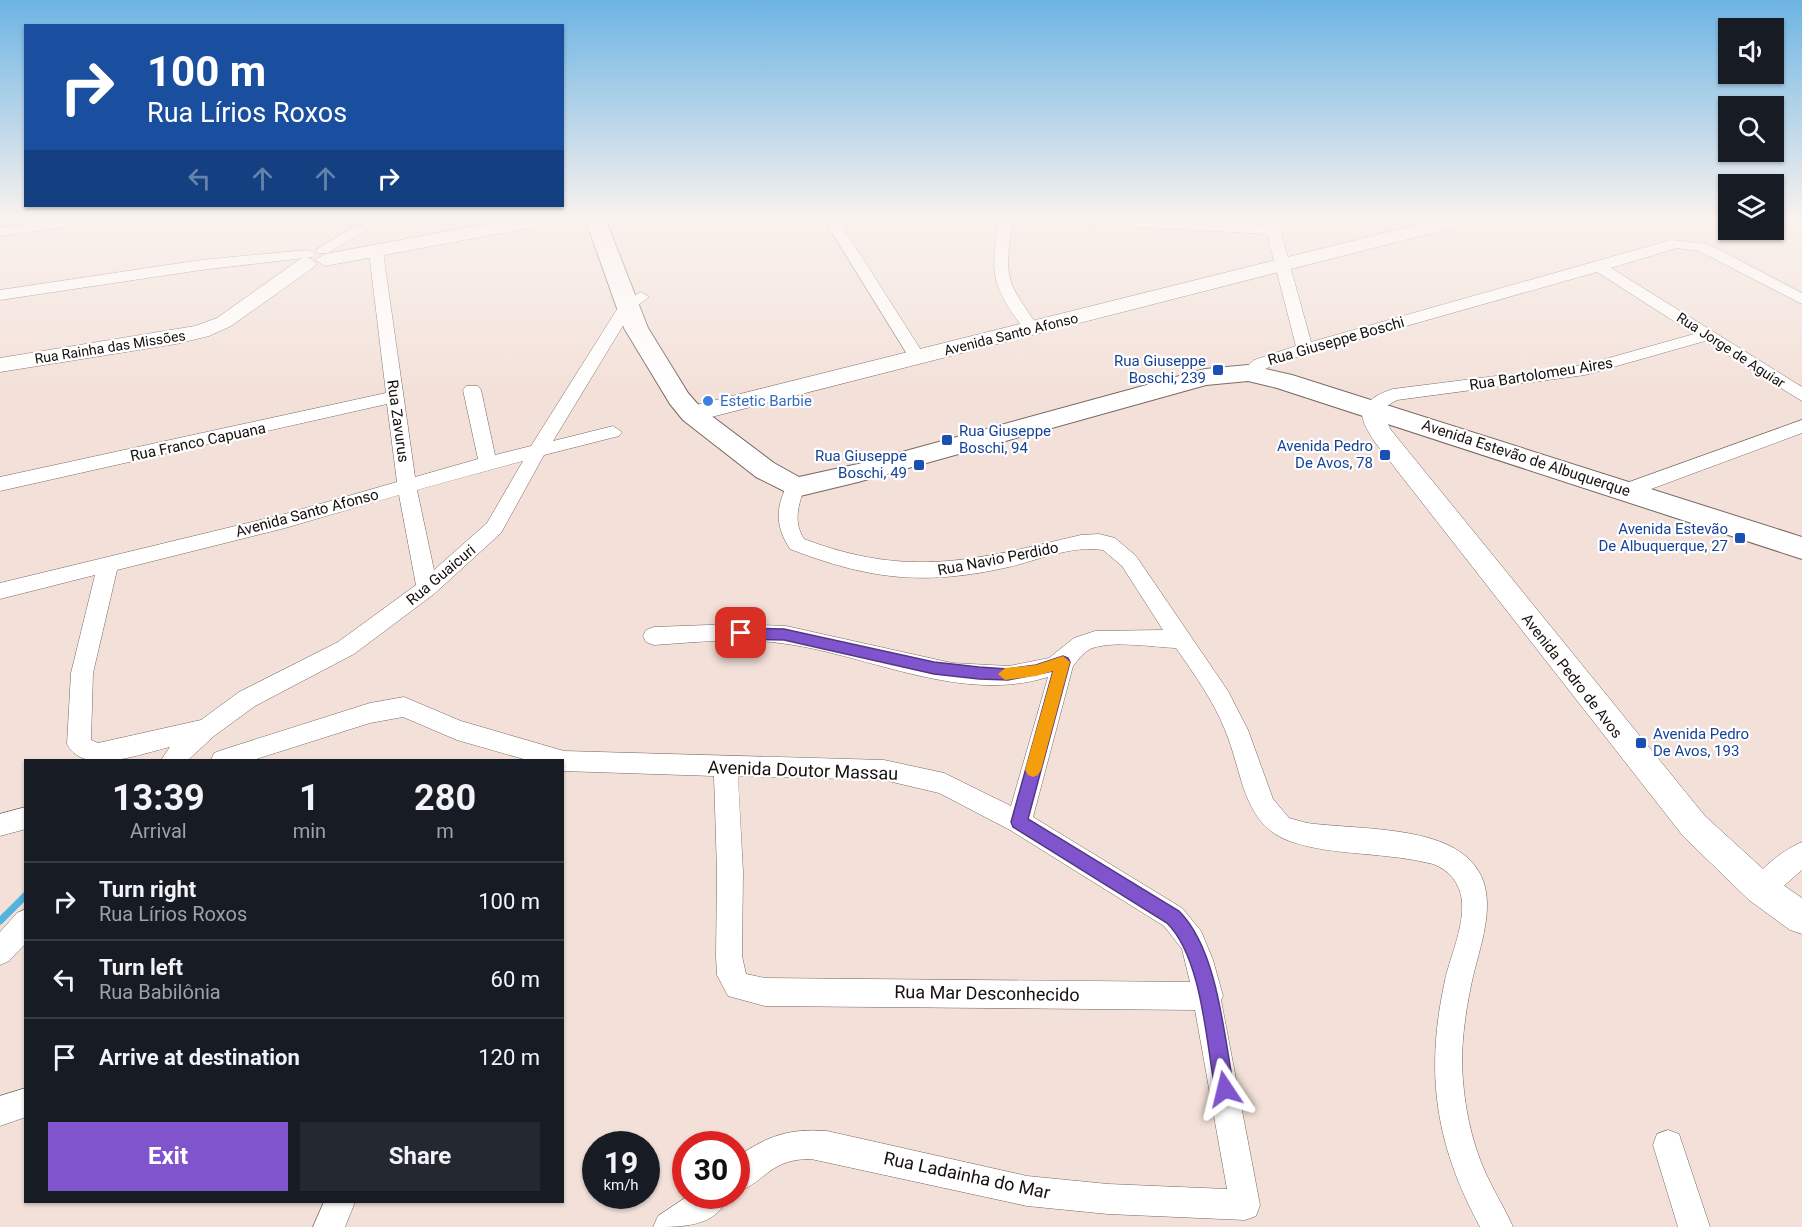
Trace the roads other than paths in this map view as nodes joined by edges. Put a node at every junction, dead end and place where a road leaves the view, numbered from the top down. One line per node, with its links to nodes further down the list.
1 (132, 275): 13 (street)
2 (290, 275): 20 (street, Rua Rainha das Missões)
3 (379, 275): 24 (street, Rua Zavurus)
4 (622, 275): 15 (main road)
5 (625, 275): 15 (main road)
6 (866, 275): 19 (street)
7 (999, 275): 16 (street)
8 (1242, 275): 16 (street, Avenida Santo Afonso)
9 (1285, 275): 18 (street)
10 (1569, 275): 18 (street, Rua Giuseppe Boschi)
11 (1612, 275): 17 (street, Rua Jorge de Aguiar)
12 (1757, 275): 14 (street, Rua Giuseppe Boschi)
13 (0, 295)
14 (1802, 299)
15 (634, 302): 26 (main road); 29 (street, Rua Guaicuri)
16 (1032, 329): 19 (street, Avenida Santo Afonso)
17 (1710, 335): 23 (street, Rua Jorge de Aguiar); 25 (street, Rua Bartolomeu Aires)
18 (1305, 349): 21 (street, Rua Giuseppe Boschi)
19 (918, 357): 26 (street, Avenida Santo Afonso)
20 (0, 365)
21 (1248, 373): 25 (main road, Avenida Estevão de Albuquerque); 33 (main road, Rua Giuseppe Boschi)
22 (472, 390): 30 (street)
23 (1802, 395)
24 (394, 397): 31 (street, Rua Franco Capuana); 32 (street, Rua Zavurus)
25 (1373, 408): 34 (main road, Avenida Estevão de Albuquerque); 52 (street, Avenida Pedro de Avos)
26 (692, 414): 33 (main road)
27 (1802, 426): 34 (street)
28 (613, 432): 29 (street, Avenida Santo Afonso)
29 (538, 450): 30 (street, Avenida Santo Afonso); 37 (street, Rua Guaicuri)
30 (488, 463): 32 (street, Avenida Santo Afonso)
31 (0, 484)
32 (407, 486): 36 (street, Avenida Santo Afonso); 37 (street, Rua Zavurus)
33 (796, 487): 40 (street, Rua Navio Perdido)
34 (1628, 490): 35 (main road, Avenida Estevão de Albuquerque)
35 (1802, 548)
36 (108, 565): 38 (street, Avenida Santo Afonso); 42 (street)
37 (428, 588): 42 (street, Rua Guaicuri)
38 (0, 591)
39 (654, 636): 41 (street)
40 (1180, 639): 41 (street); 66 (street)
41 (1063, 662): 49 (street)
42 (206, 729): 43 (street, Rua Guaicuri)
43 (173, 759)
44 (225, 759): 45 (street, Avenida Doutor Massau)
45 (552, 759)
46 (564, 761): 47 (street, Avenida Doutor Massau)
47 (726, 767): 49 (street, Avenida Doutor Massau); 56 (street, Rua Mar Desconhecido)
48 (24, 819): 50 (street)
49 (1019, 822): 56 (street, Avenida Doutor Massau)
50 (0, 825)
51 (1802, 854): 52 (street)
52 (1761, 889): 53 (street, Avenida Pedro de Avos)
53 (1802, 918)
54 (24, 924): 55 (street)
55 (0, 952)
56 (1209, 996): 62 (street, Avenida Doutor Massau)
57 (24, 1103): 58 (street)
58 (0, 1111)
59 (1668, 1145): 67 (street)
60 (750, 1167): 62 (street, Rua Ladainha do Mar)
61 (340, 1203): 64 (street)
62 (1245, 1205)
63 (695, 1209): 65 (street)
64 (329, 1227)
65 (669, 1227)
66 (1497, 1227)
67 (1694, 1227)

